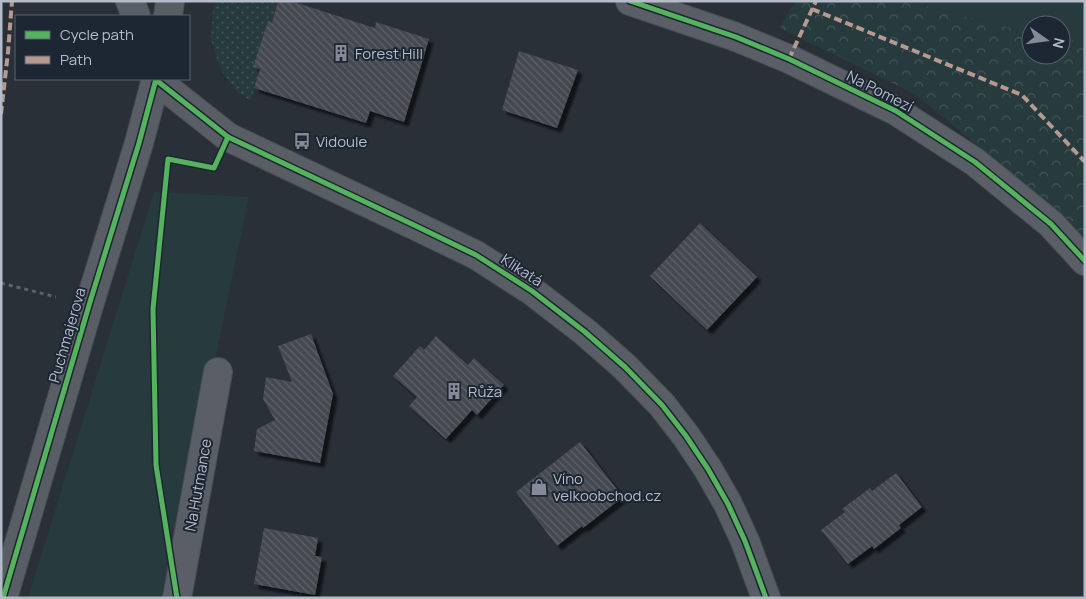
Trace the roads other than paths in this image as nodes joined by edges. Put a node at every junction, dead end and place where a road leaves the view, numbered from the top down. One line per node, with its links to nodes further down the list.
1 (130, 1): 4 (street)
2 (170, 1): 5 (street)
3 (630, 1): 8 (street, Na Pomezí)
4 (136, 15)
5 (168, 15)
6 (156, 80): 10 (street, Puchmajerova)
7 (157, 80): 12 (street, Klikatá)
8 (1085, 261)
9 (218, 372): 11 (street, Na Hutmance)
10 (3, 598)
11 (177, 598)
12 (766, 598)

